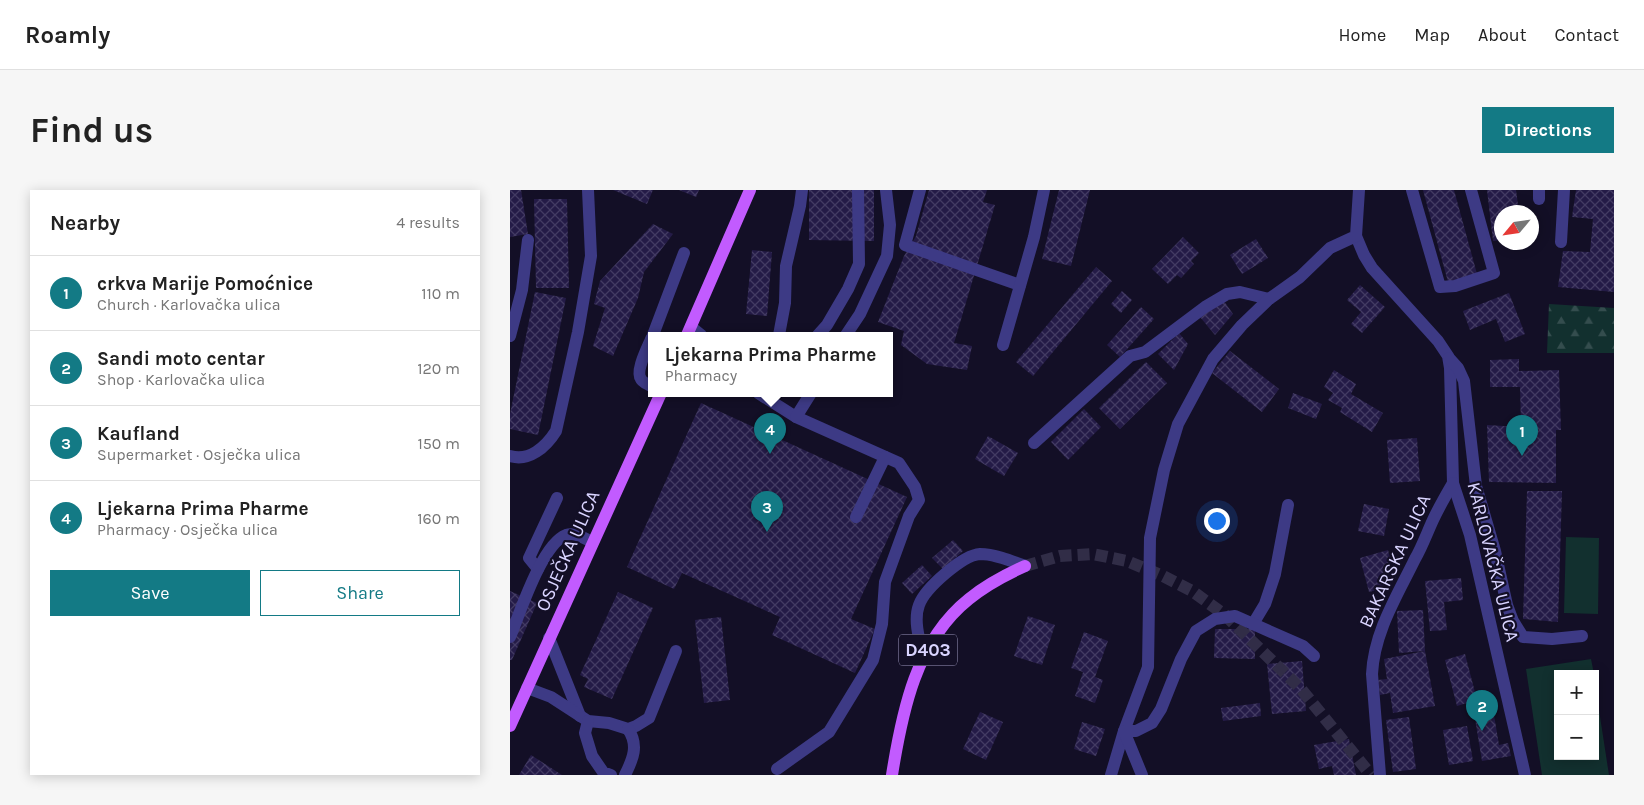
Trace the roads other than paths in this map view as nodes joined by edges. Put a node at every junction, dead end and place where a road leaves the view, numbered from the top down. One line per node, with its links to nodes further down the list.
1 (588, 190): 33 (street)
2 (750, 190): 19 (main road)
3 (802, 190): 20 (street)
4 (858, 190): 21 (street)
5 (886, 190): 22 (street)
6 (920, 190): 16 (street)
7 (1044, 190): 16 (street)
8 (1359, 190): 12 (street)
9 (1412, 190): 10 (street)
10 (1471, 190)
11 (1564, 190): 14 (street)
12 (1356, 236): 17 (street); 26 (street, KARLOVAČKA ULICA)
13 (528, 240): 23 (street)
14 (1561, 242)
15 (684, 252): 18 (street)
16 (1020, 285): 24 (street)
17 (1269, 299): 32 (street); 53 (street)
18 (654, 332)
19 (693, 332)
20 (780, 332)
21 (821, 332)
22 (848, 332)
23 (510, 336)
24 (1003, 345)
25 (648, 347): 27 (street)
26 (1448, 356): 35 (street, KARLOVAČKA ULICA); 43 (street, KARLOVAČKA ULICA)
27 (648, 384)
28 (659, 397): 39 (main road, OSJEČKA ULICA)
29 (766, 397): 31 (street)
30 (808, 397): 31 (street)
31 (796, 417): 34 (street)
32 (1034, 443)
33 (510, 456)
34 (885, 457): 38 (street); 54 (street)
35 (1453, 483): 60 (street, BAKARSKA ULICA); 61 (street, KARLOVAČKA ULICA)
36 (557, 498): 41 (street)
37 (1288, 505): 42 (street)
38 (856, 517)
39 (592, 542): 41 (street); 45 (main road, OSJEČKA ULICA)
40 (1025, 566): 48 (main road, D403); 48 (street)
41 (538, 568): 44 (street)
42 (1253, 624): 47 (street); 53 (street)
43 (1582, 636)
44 (510, 637)
45 (549, 638): 49 (main road, OSJEČKA ULICA); 50 (street)
46 (676, 651): 52 (street)
47 (1314, 656)
48 (924, 658): 57 (main road, D403)
49 (527, 688): 50 (street); 51 (main road, OSJEČKA ULICA)
50 (584, 718): 52 (street); 55 (street)
51 (510, 726)
52 (628, 730): 56 (street)
53 (1124, 731): 58 (street); 59 (street)
54 (777, 769)
55 (605, 774)
56 (625, 775)
57 (892, 775)
58 (1112, 775)
59 (1142, 775)
60 (1380, 775)
61 (1525, 775)

